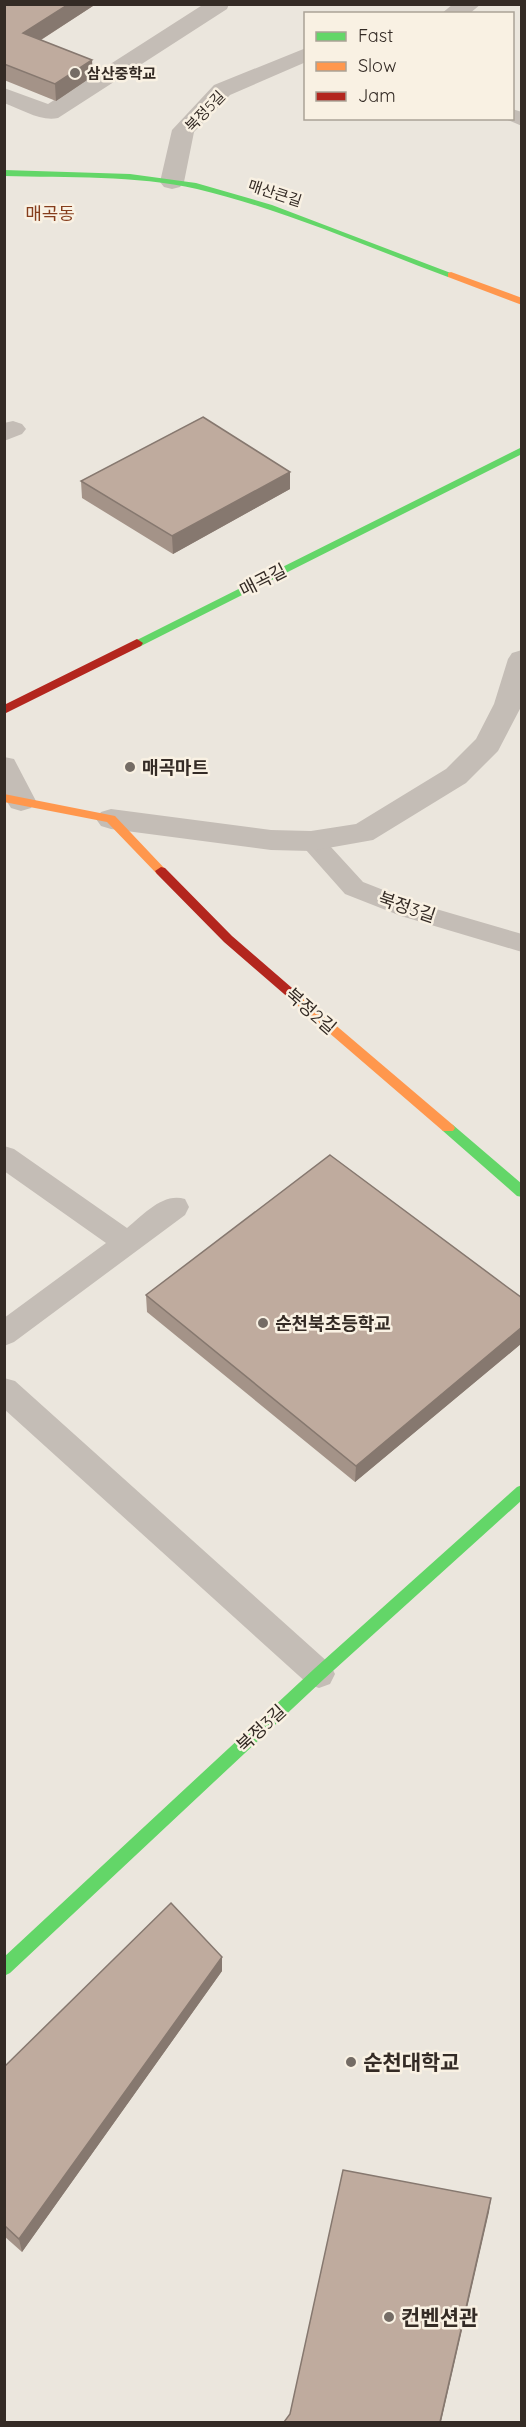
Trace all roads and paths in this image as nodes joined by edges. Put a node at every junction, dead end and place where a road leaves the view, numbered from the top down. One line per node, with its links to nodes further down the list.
1 (219, 4): 5 (street)
2 (471, 4): 3 (street)
3 (455, 12)
4 (304, 55): 7 (street, 북정5길)
5 (4, 94)
6 (4, 173): 7 (street, 매산큰길)
7 (172, 182): 8 (street, 매산큰길)
8 (522, 302)
9 (522, 450): 11 (street, 매곡길)
10 (522, 658): 15 (street)
11 (4, 711)
12 (4, 766): 13 (street)
13 (13, 799): 14 (street)
14 (111, 819): 15 (street); 18 (street, 북정2길)
15 (311, 841): 16 (lane, 북정3길)
16 (522, 943)
17 (4, 1156): 20 (lane)
18 (522, 1192)
19 (175, 1207): 20 (lane)
20 (127, 1243): 21 (lane)
21 (4, 1334)
22 (4, 1390): 24 (lane)
23 (522, 1491): 24 (street, 북정3길)
24 (319, 1674): 25 (street, 북정3길)
25 (4, 1968)

